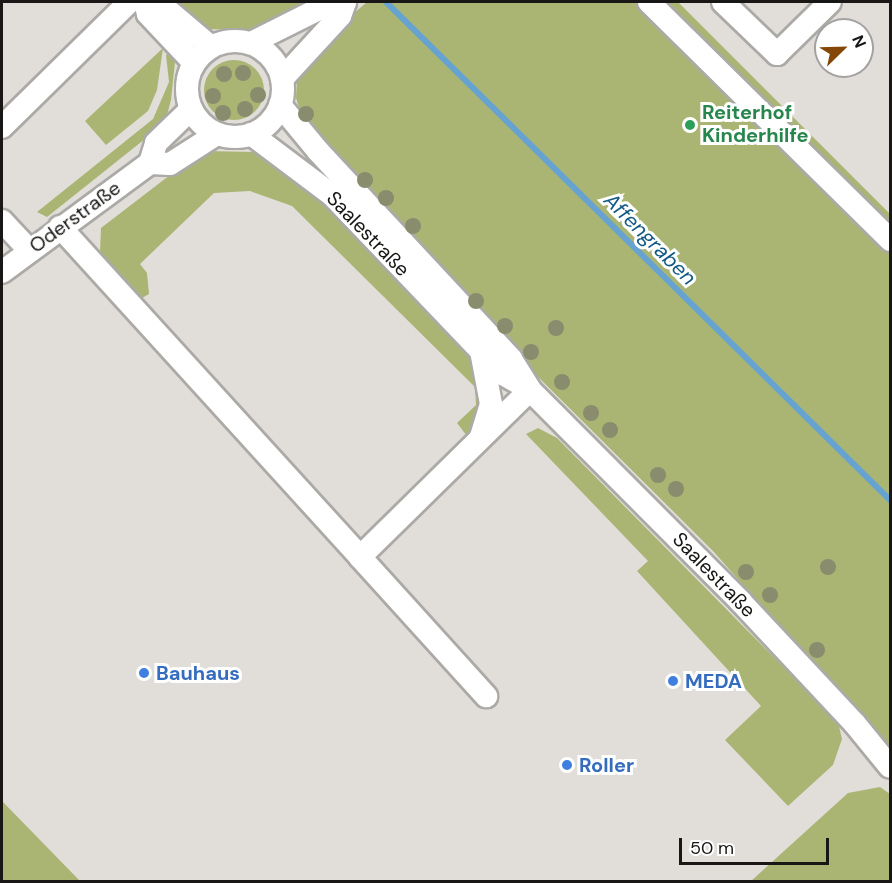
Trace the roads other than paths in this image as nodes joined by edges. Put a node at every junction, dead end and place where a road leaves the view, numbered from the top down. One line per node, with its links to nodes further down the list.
1 (129, 2): 12 (street)
2 (146, 2): 7 (street); 8 (street)
3 (649, 2): 18 (street)
4 (723, 2): 5 (street)
5 (830, 2)
6 (250, 43): 7 (street); 9 (street); 9 (street)
7 (211, 47): 8 (street)
8 (194, 63): 11 (street)
9 (282, 79): 10 (street)
10 (280, 105): 14 (street); 22 (street, Saalestraße)
11 (191, 109): 13 (street); 15 (street, Oderstraße)
12 (2, 127)
13 (217, 134): 14 (street); 15 (street, Oderstraße)
14 (250, 134): 21 (street, Saalestraße)
15 (150, 163): 17 (street, Oderstraße)
16 (2, 221): 19 (street)
17 (60, 227): 19 (street, Oderstraße); 24 (street)
18 (891, 240)
19 (30, 250): 20 (street, Oderstraße)
20 (2, 272)
21 (481, 351): 22 (street, Saalestraße); 23 (street)
22 (530, 390): 23 (street); 26 (street, Saalestraße)
23 (481, 439): 24 (street)
24 (360, 557): 25 (street)
25 (486, 696)
26 (891, 767)

